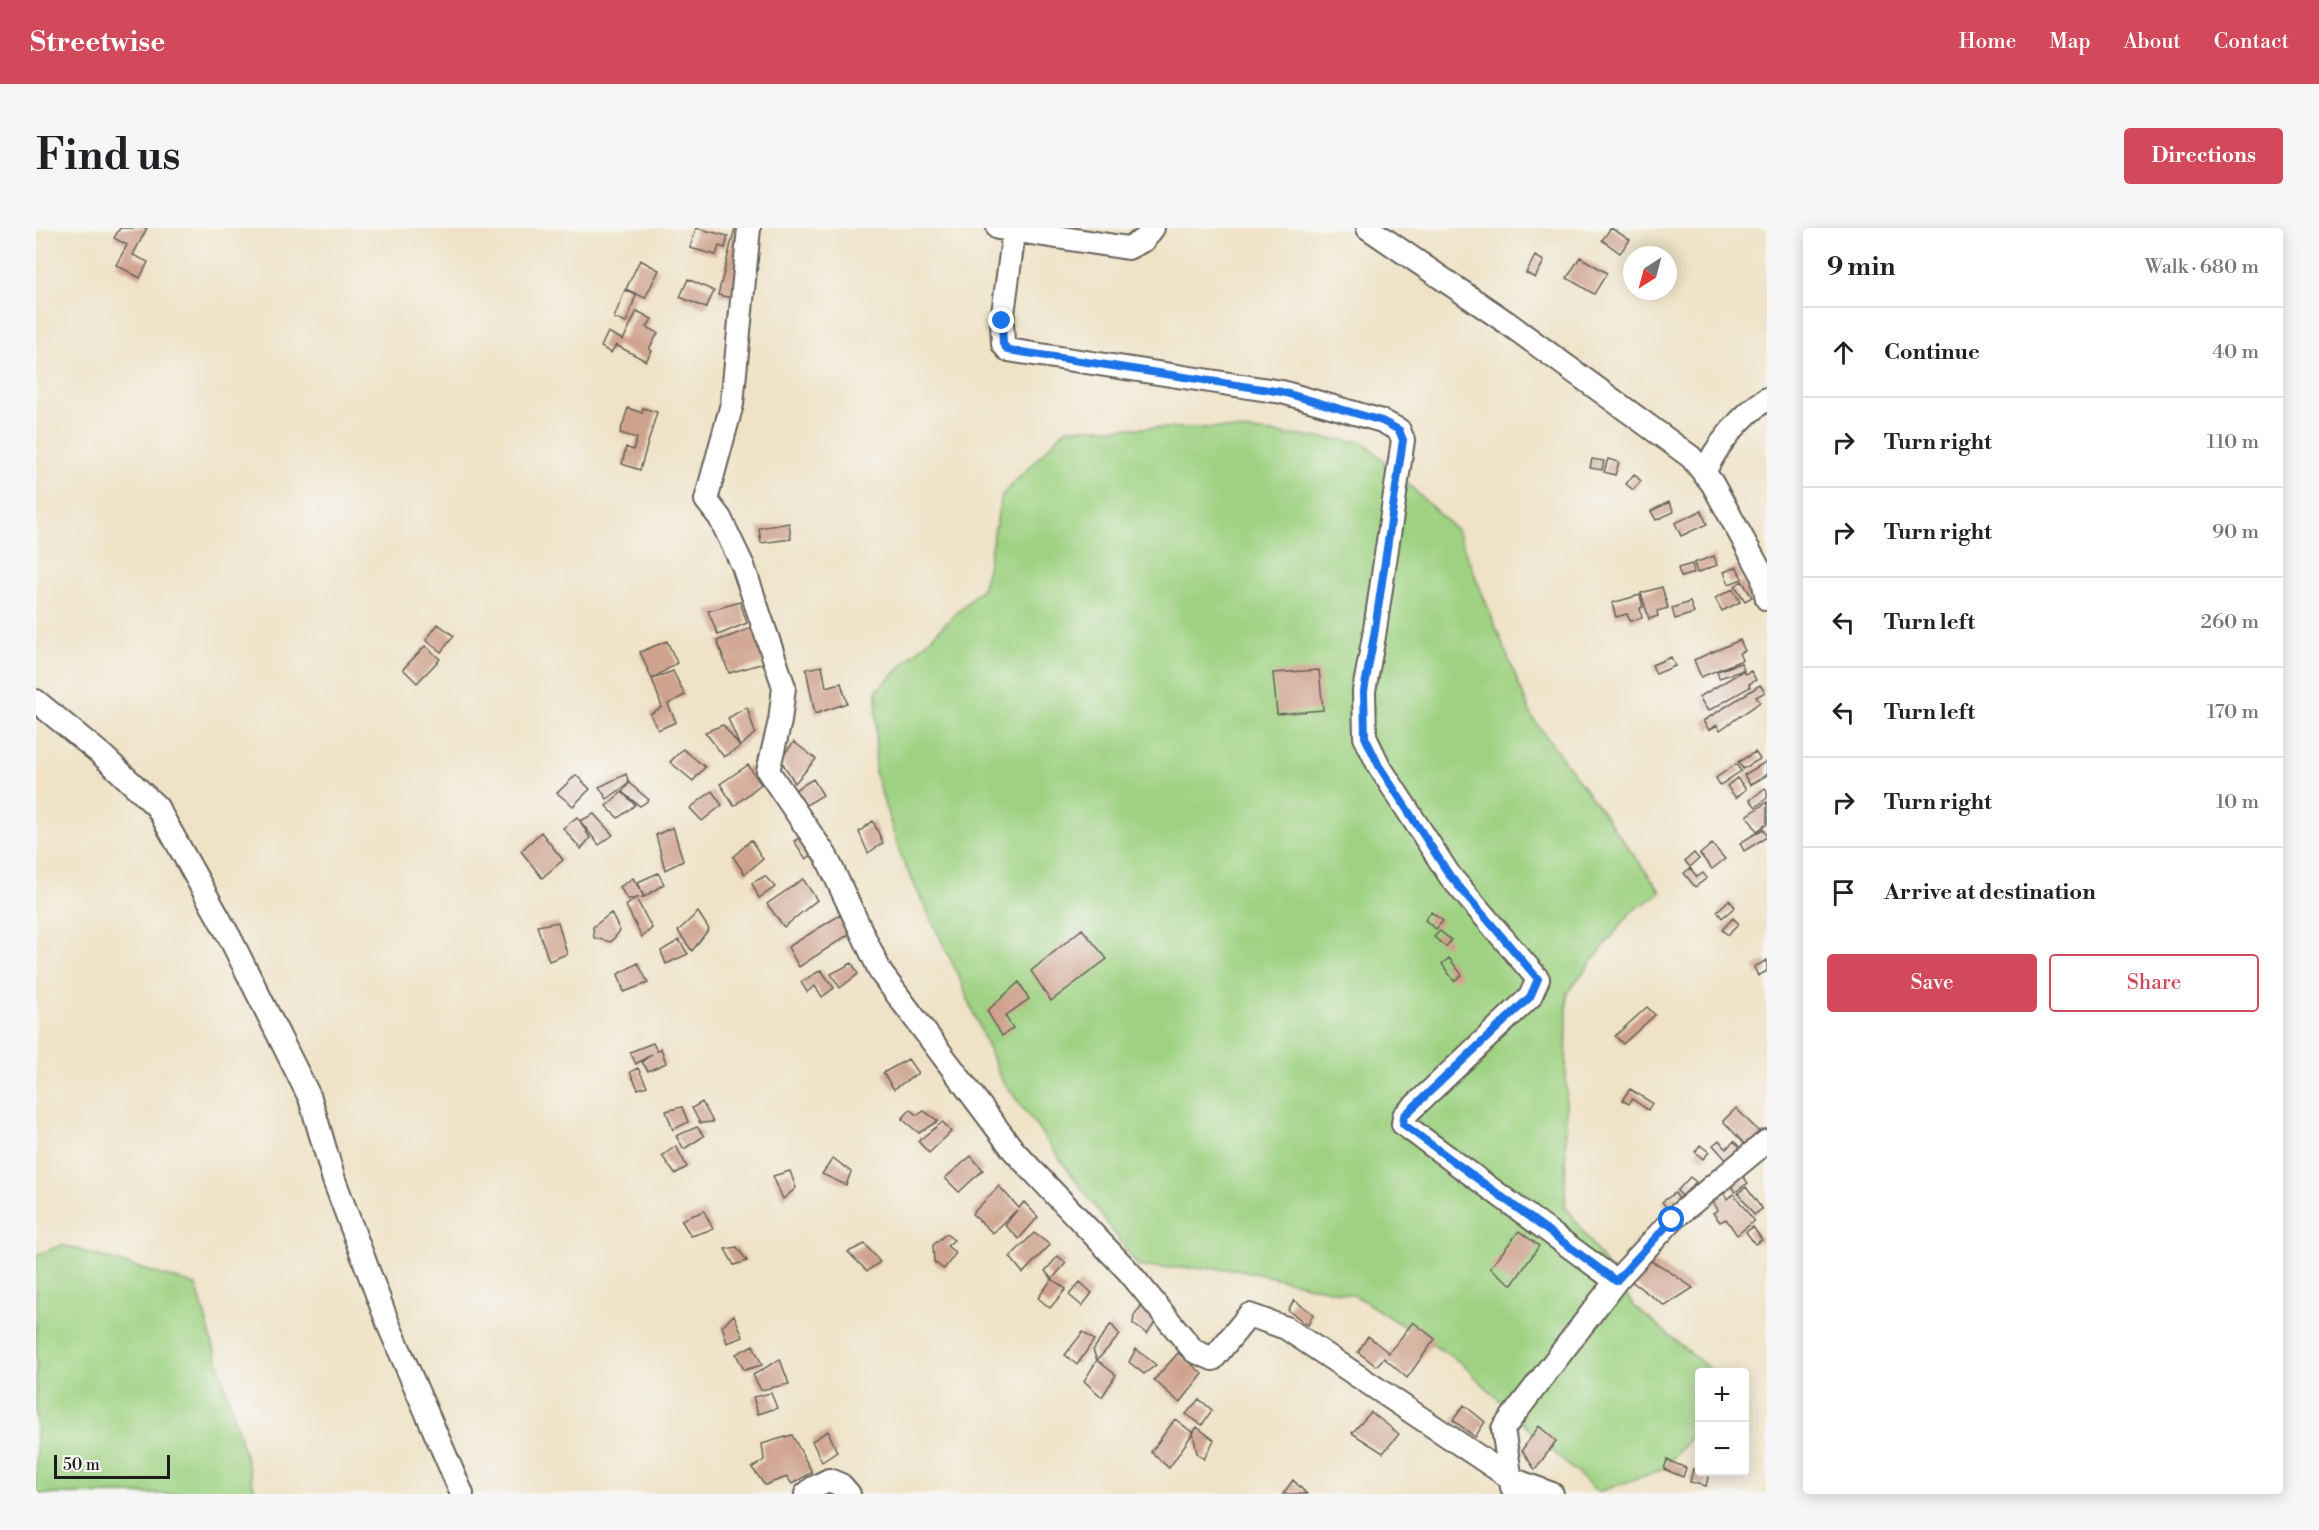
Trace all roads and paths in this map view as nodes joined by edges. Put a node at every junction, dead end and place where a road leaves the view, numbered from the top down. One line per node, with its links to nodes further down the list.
1 (749, 228): 11 (street)
2 (1153, 228): 4 (street)
3 (1368, 228): 6 (street)
4 (1006, 229): 10 (street)
5 (1767, 399): 6 (street)
6 (1704, 474): 7 (street)
7 (1767, 599)
8 (36, 701): 12 (street)
9 (1767, 1141): 10 (street)
10 (1616, 1281): 11 (street)
11 (1512, 1486): 15 (street)
12 (462, 1494)
13 (806, 1494): 14 (street)
14 (849, 1494)
15 (1552, 1494)

